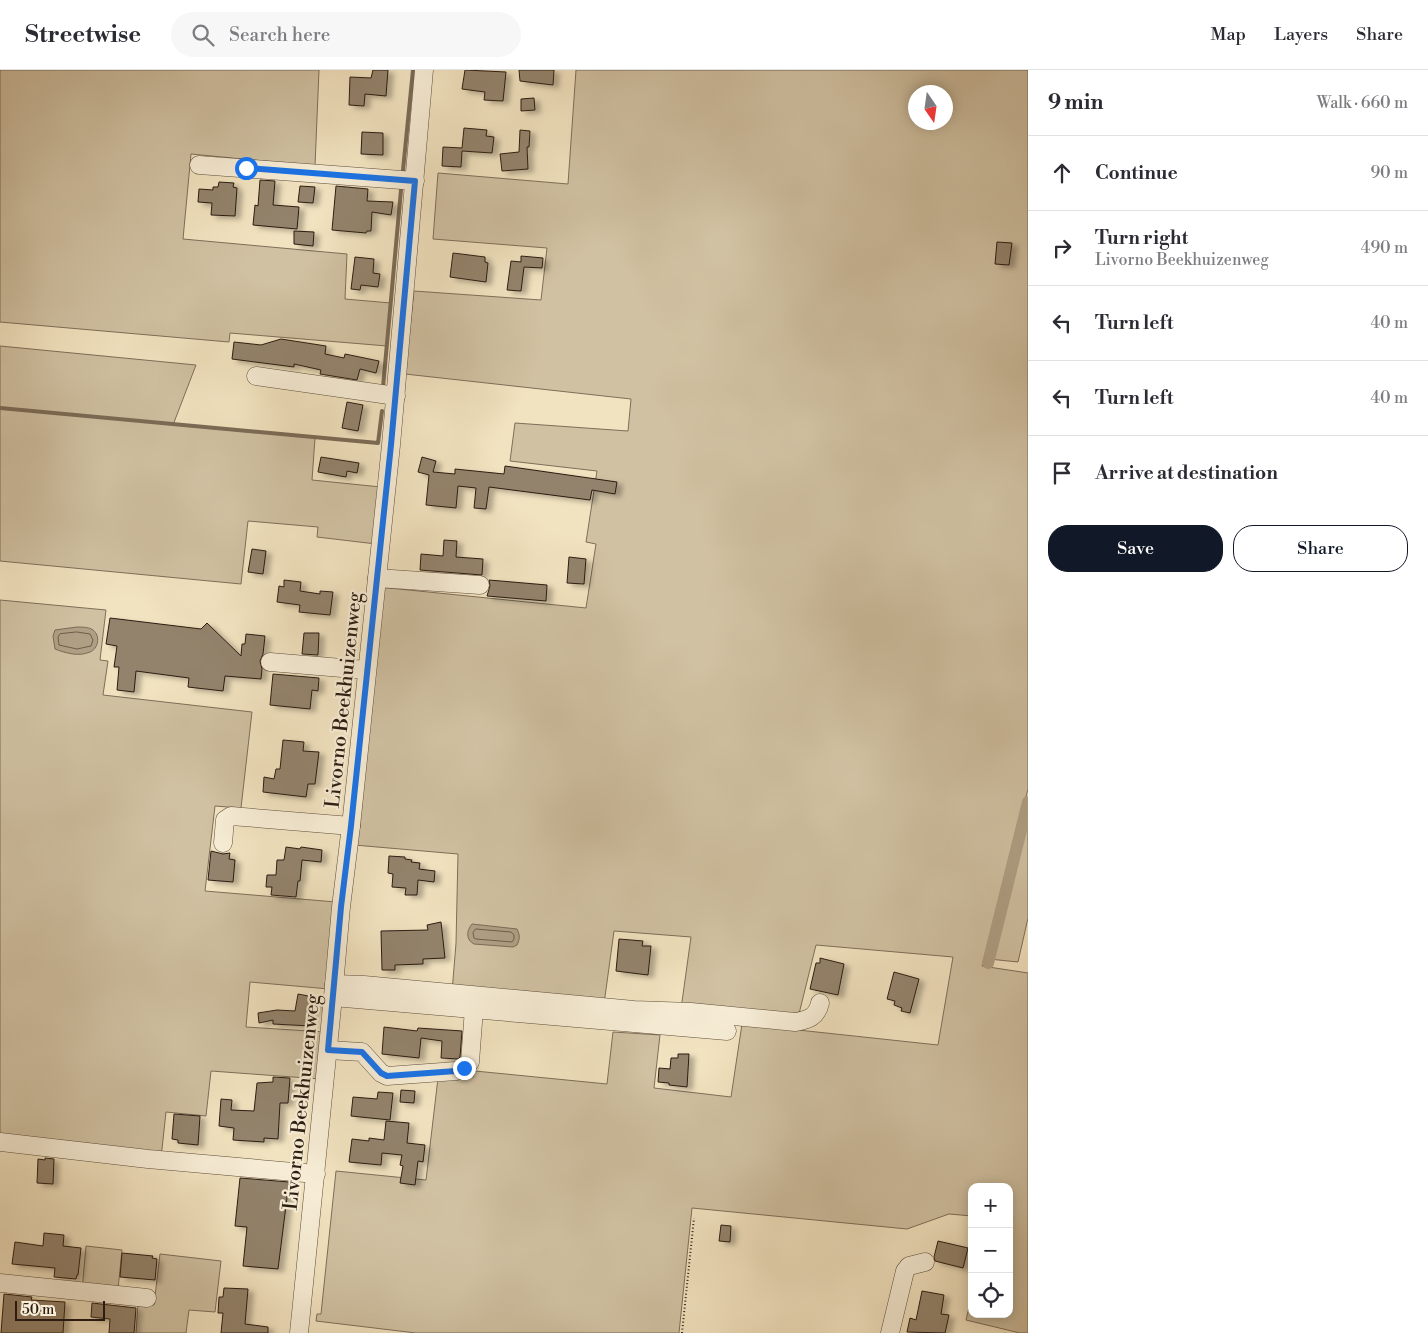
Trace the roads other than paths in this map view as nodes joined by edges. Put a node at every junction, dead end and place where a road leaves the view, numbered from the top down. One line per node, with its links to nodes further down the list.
1 (424, 70): 3 (street, Livorno Beekhuizenweg)
2 (199, 165): 3 (street)
3 (415, 181): 5 (street, Livorno Beekhuizenweg)
4 (256, 376): 5 (street)
5 (396, 396): 6 (street, Livorno Beekhuizenweg)
6 (377, 578): 7 (street); 9 (street, Livorno Beekhuizenweg)
7 (480, 585)
8 (270, 662): 9 (street)
9 (366, 670): 10 (street, Livorno Beekhuizenweg)
10 (351, 826): 11 (street); 12 (street, Livorno Beekhuizenweg)
11 (222, 843)
12 (334, 991): 13 (street); 14 (street); 16 (street, Livorno Beekhuizenweg)
13 (820, 1003)
14 (474, 1009): 15 (street); 16 (street)
15 (727, 1031)
16 (328, 1050): 18 (street, Livorno Beekhuizenweg)
17 (0, 1142): 18 (street)
18 (316, 1174): 22 (street, Livorno Beekhuizenweg)
19 (925, 1262): 23 (street)
20 (0, 1283): 21 (street)
21 (147, 1298)
22 (299, 1333)
23 (890, 1333)

